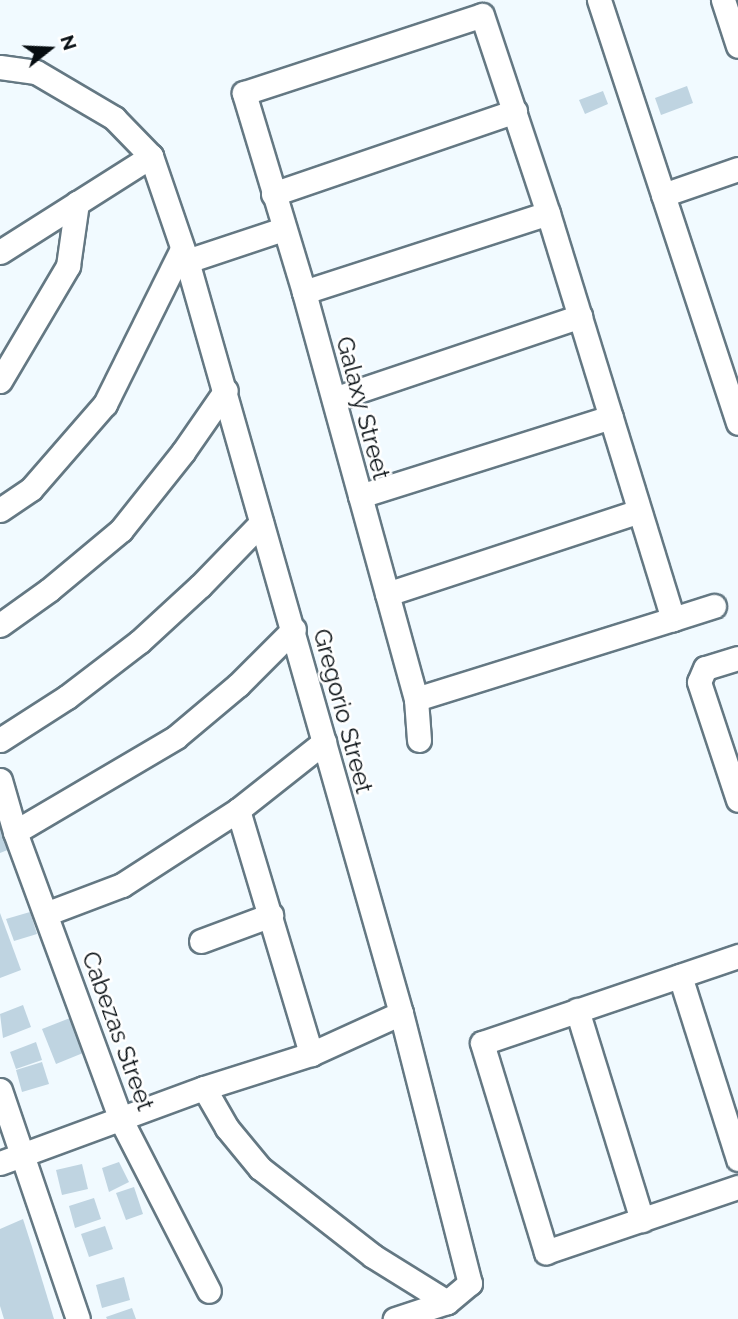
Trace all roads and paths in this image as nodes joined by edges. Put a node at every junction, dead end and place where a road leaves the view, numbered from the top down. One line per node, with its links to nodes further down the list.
1 (599, 0): 10 (street)
2 (723, 0): 4 (street)
3 (480, 7): 6 (street); 9 (street, Galaxy Street)
4 (738, 46)
5 (0, 66): 7 (street)
6 (515, 111): 9 (street); 12 (street)
7 (151, 156): 11 (street); 15 (street, Gregorio Street)
8 (738, 169): 10 (street)
9 (273, 194): 13 (street, Galaxy Street)
10 (663, 195): 22 (street)
11 (77, 204): 14 (street); 18 (street)
12 (548, 213): 16 (street); 17 (street)
13 (283, 229): 15 (street); 16 (street, Galaxy Street)
14 (0, 252)
15 (185, 255): 19 (street, Gregorio Street); 24 (street)
16 (304, 292): 20 (street, Galaxy Street)
17 (580, 316): 20 (street); 21 (street)
18 (0, 381)
19 (226, 390): 26 (street, Gregorio Street); 30 (street)
20 (334, 399): 23 (street, Galaxy Street)
21 (611, 417): 23 (street); 25 (street)
22 (738, 423)
23 (360, 496): 27 (street, Galaxy Street)
24 (0, 510)
25 (639, 511): 27 (street); 29 (street)
26 (261, 523): 31 (street, Gregorio Street); 34 (street)
27 (387, 594): 33 (street, Galaxy Street)
28 (715, 606): 29 (street)
29 (673, 619): 33 (street)
30 (0, 625)
31 (294, 629): 36 (street, Gregorio Street); 40 (street)
32 (738, 658): 38 (street)
33 (416, 699): 35 (street, Galaxy Street)
34 (0, 740)
35 (419, 740)
36 (324, 742): 39 (street); 47 (street, Gregorio Street)
37 (0, 780): 40 (street, Cabezas Street)
38 (738, 800)
39 (237, 810): 41 (street); 42 (street)
40 (16, 832): 41 (street, Cabezas Street)
41 (48, 913): 51 (street, Cabezas Street)
42 (271, 915): 43 (street); 48 (street)
43 (201, 941)
44 (738, 956): 45 (street)
45 (680, 976): 46 (street); 53 (street)
46 (577, 1010): 56 (street); 56 (street)
47 (401, 1013): 48 (street); 58 (street, Gregorio Street)
48 (311, 1054): 49 (street)
49 (204, 1088): 51 (street); 58 (street)
50 (0, 1090): 52 (street)
51 (121, 1121): 52 (street); 57 (street, Cabezas Street)
52 (22, 1155): 54 (street); 59 (street)
53 (738, 1159)
54 (0, 1163)
55 (738, 1187): 56 (street)
56 (642, 1220)
57 (209, 1291)
58 (447, 1302): 60 (street)
59 (78, 1319)
60 (395, 1319)

